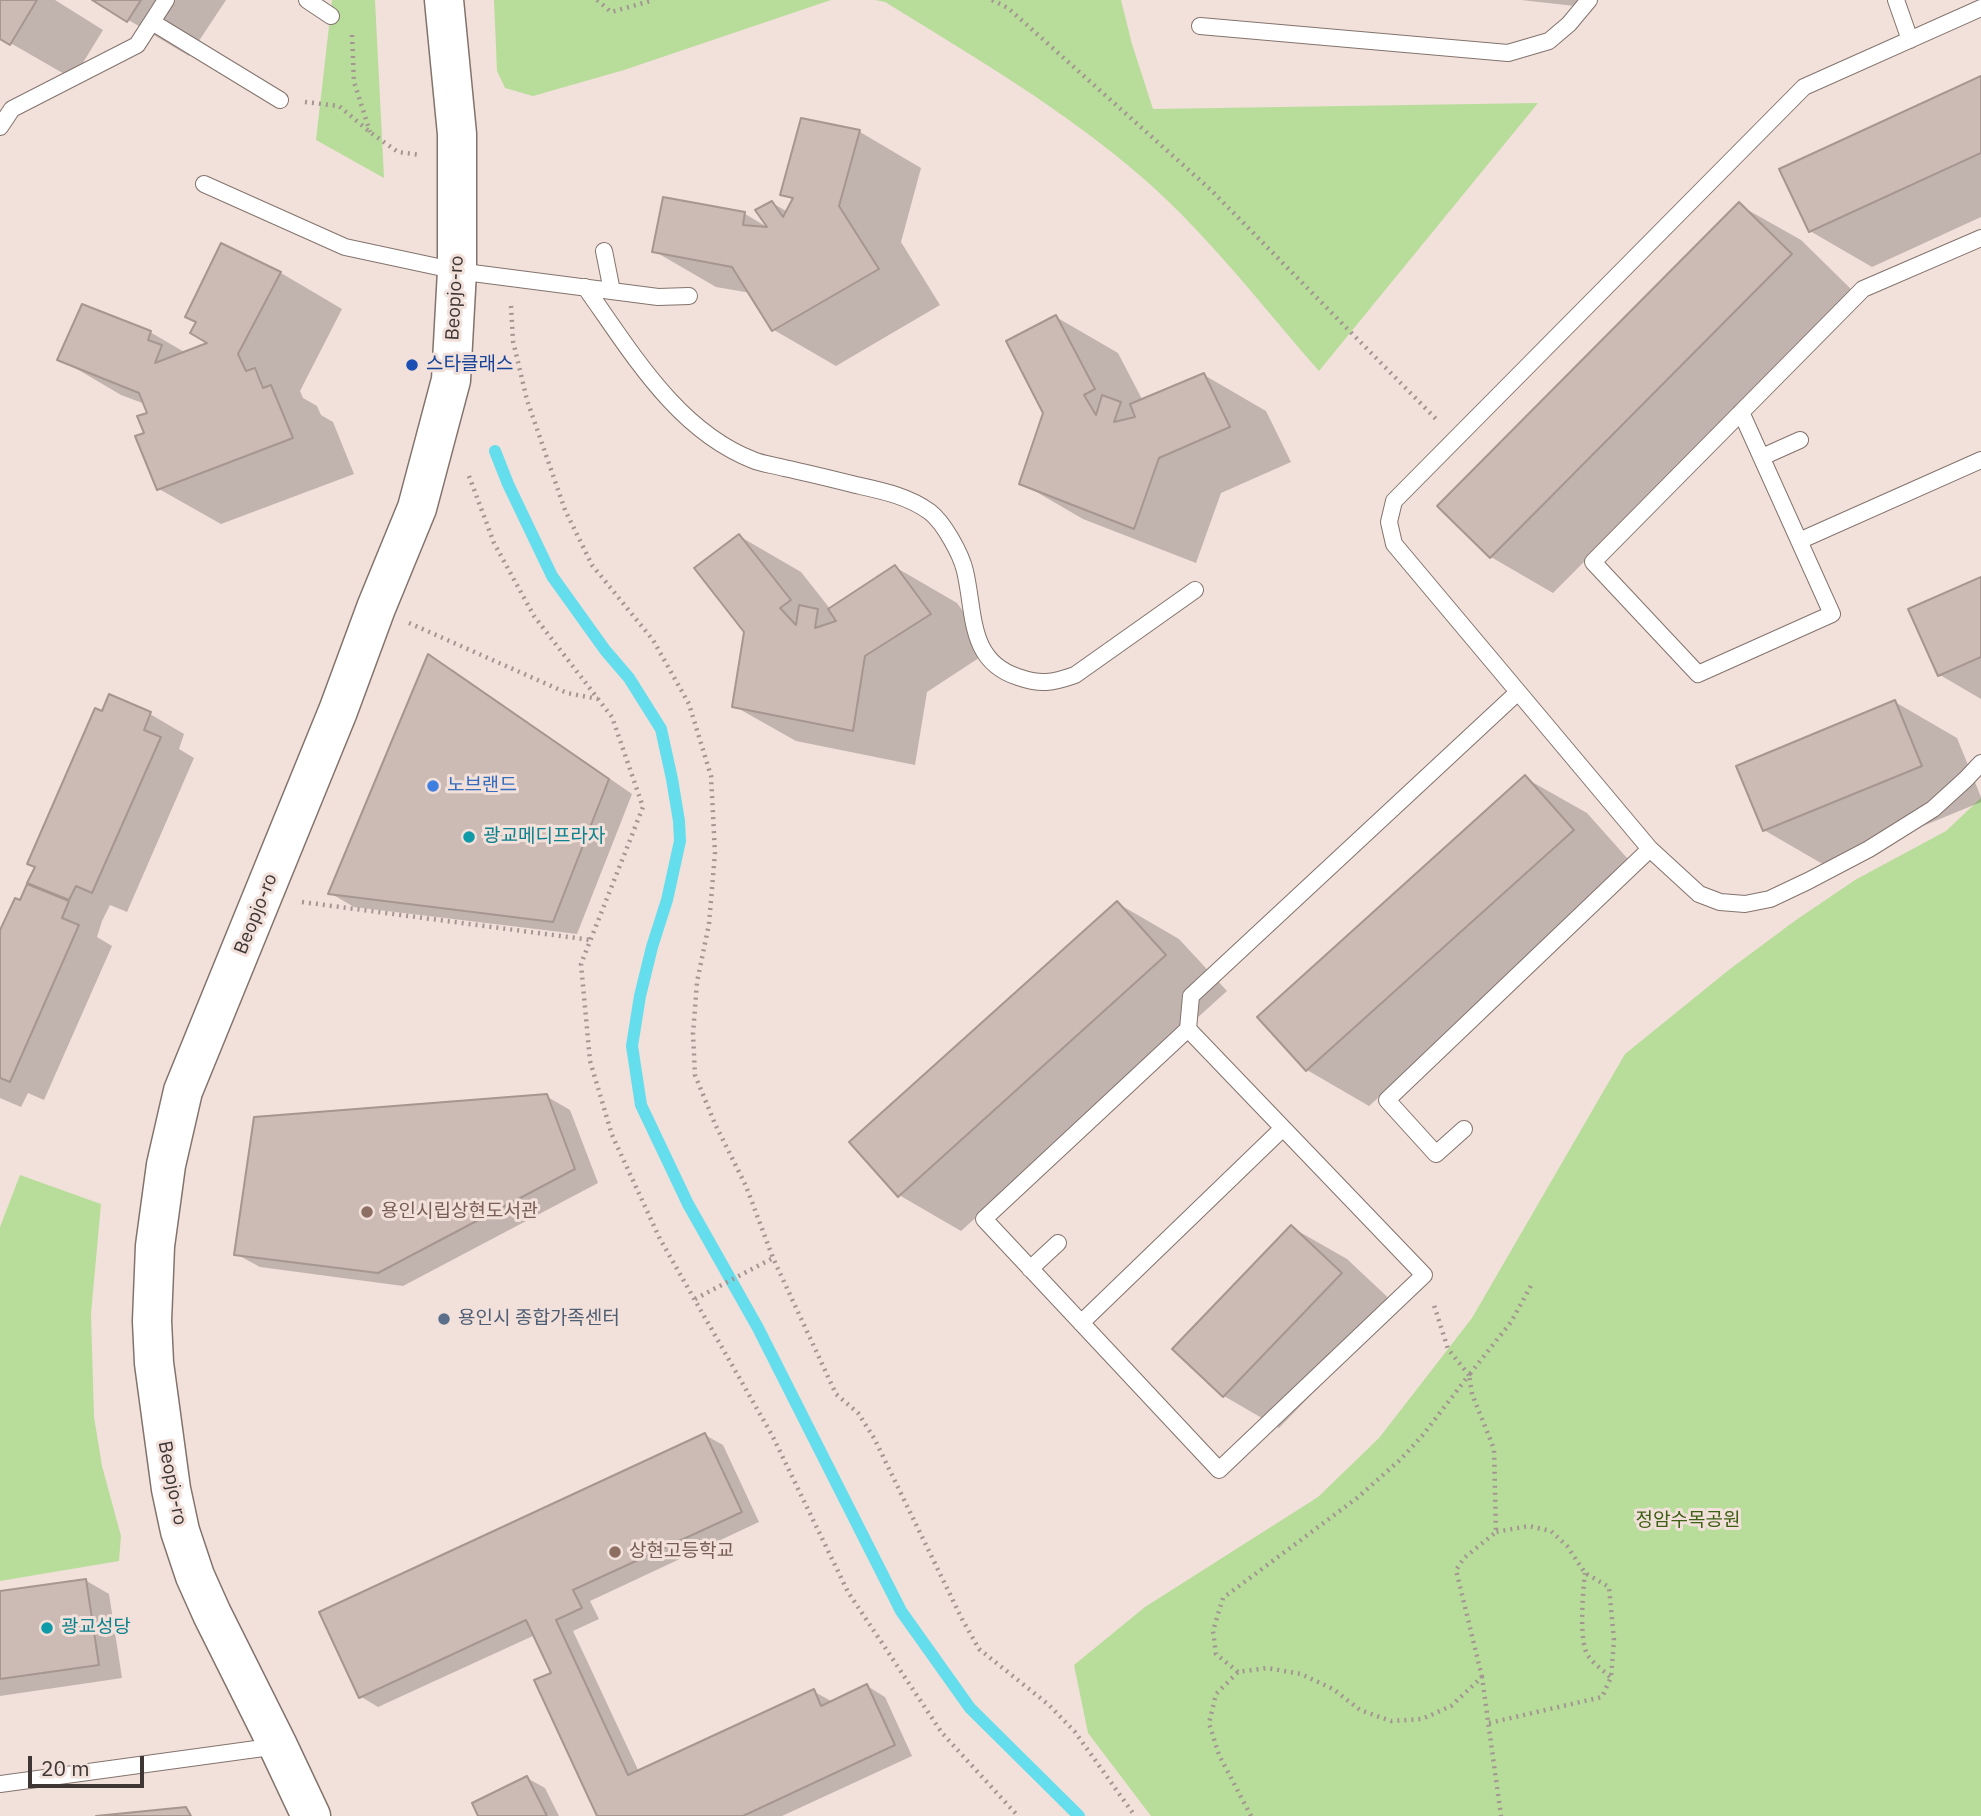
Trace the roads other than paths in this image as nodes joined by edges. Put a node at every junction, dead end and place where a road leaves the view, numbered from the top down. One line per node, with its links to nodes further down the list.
1 (166, 0): 8 (lane)
2 (307, 0): 7 (lane)
3 (443, 0): 17 (street, Beopjo-ro)
4 (1589, 0): 9 (lane)
5 (1896, 0): 10 (lane)
6 (1981, 8): 10 (lane)
7 (331, 16)
8 (152, 22): 11 (lane); 12 (lane)
9 (1199, 26)
10 (1910, 40): 27 (lane)
11 (280, 100)
12 (6, 106): 13 (lane)
13 (0, 127)
14 (204, 184): 17 (lane)
15 (1981, 238): 21 (lane)
16 (604, 251): 19 (lane)
17 (457, 271): 18 (lane); 36 (street, Beopjo-ro)
18 (585, 287): 19 (lane); 26 (lane)
19 (612, 291): 20 (lane)
20 (688, 296)
21 (1741, 412): 23 (lane); 25 (lane)
22 (1800, 440): 23 (lane)
23 (1762, 457): 25 (lane)
24 (1981, 460): 25 (lane)
25 (1799, 541)
26 (1195, 590)
27 (1518, 692): 29 (lane); 30 (lane)
28 (1981, 763): 29 (lane)
29 (1650, 849): 32 (lane)
30 (1188, 1029): 31 (lane); 34 (lane)
31 (1283, 1128): 35 (lane); 35 (lane)
32 (1464, 1129)
33 (1058, 1243): 34 (lane)
34 (1030, 1269): 35 (lane)
35 (1081, 1323)
36 (278, 1746): 37 (lane); 38 (street, Beopjo-ro)
37 (0, 1784)
38 (311, 1816)

